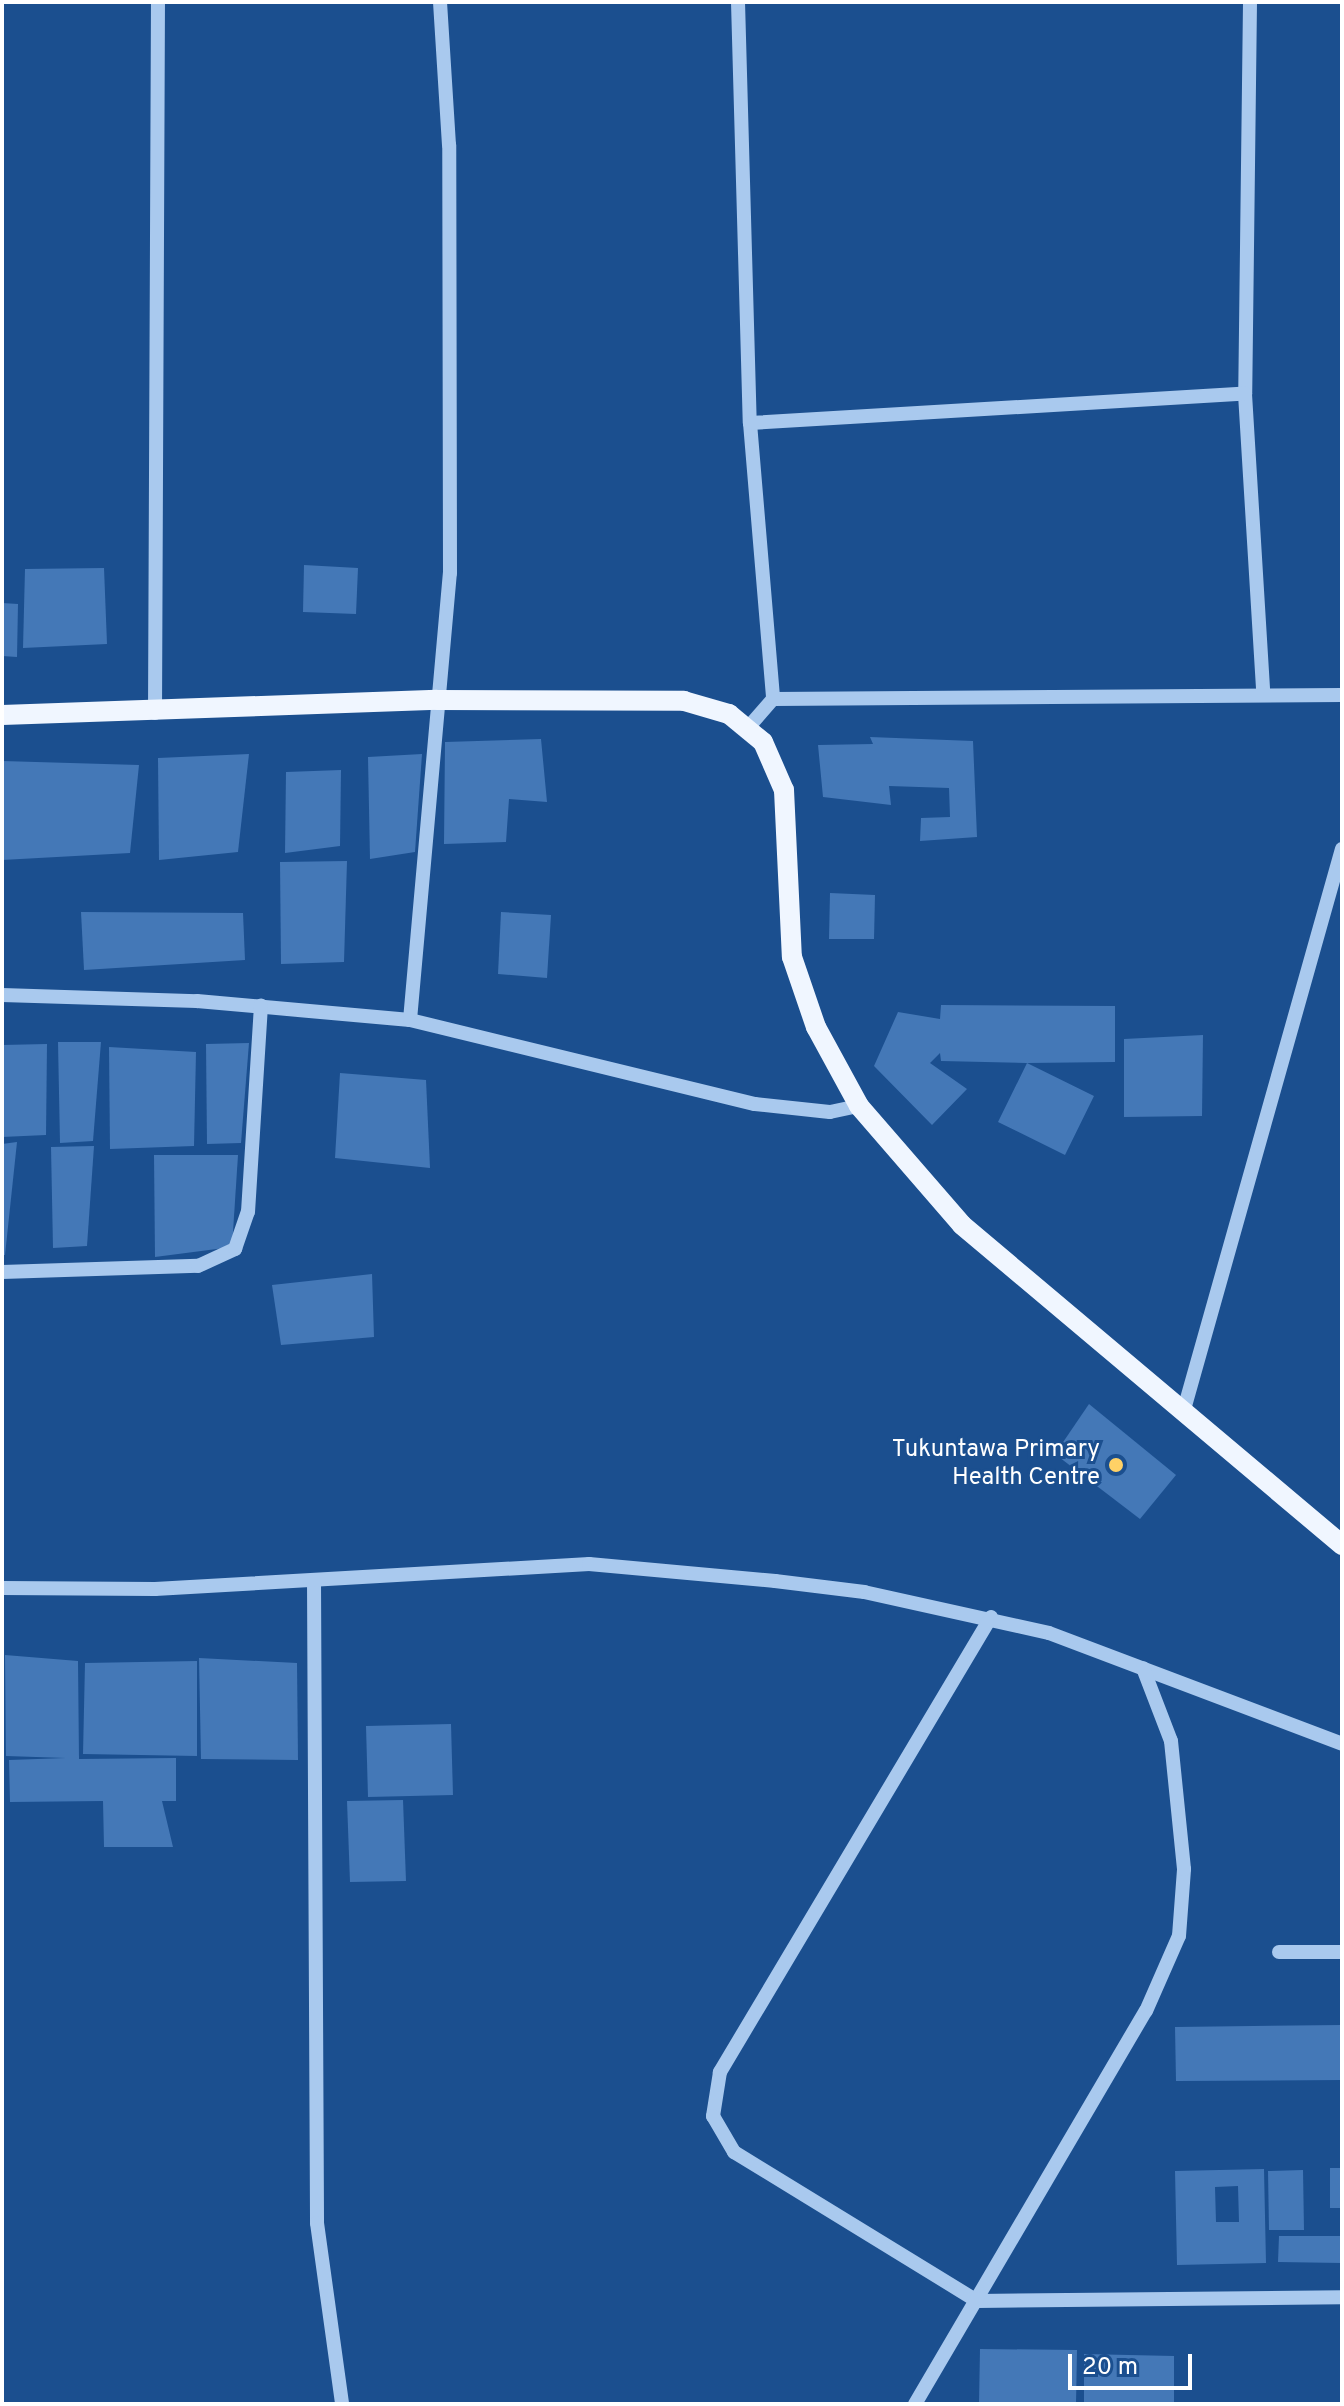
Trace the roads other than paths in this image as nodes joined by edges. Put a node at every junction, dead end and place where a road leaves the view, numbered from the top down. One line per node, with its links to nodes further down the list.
1 (158, 2): 11 (street)
2 (440, 2): 10 (street)
3 (738, 2): 6 (street)
4 (1250, 2): 5 (street)
5 (1245, 394): 6 (street); 7 (street)
6 (750, 423): 9 (street)
7 (1263, 691): 8 (street); 9 (street)
8 (1342, 695)
9 (773, 699): 13 (street)
10 (437, 700): 11 (main road); 13 (main road); 17 (street)
11 (155, 713): 12 (main road)
12 (2, 715)
13 (749, 727): 18 (main road)
14 (1342, 849): 20 (street)
15 (2, 995): 16 (street)
16 (261, 1005): 17 (street); 19 (street)
17 (410, 1020): 18 (street)
18 (859, 1106): 20 (main road)
19 (2, 1272)
20 (1183, 1413): 21 (main road)
21 (1342, 1545)
22 (314, 1580): 23 (street); 24 (street); 31 (street)
23 (2, 1588)
24 (991, 1617): 25 (street); 30 (street)
25 (1143, 1668): 26 (street); 30 (street)
26 (1342, 1744)
27 (1279, 1952): 28 (street)
28 (1342, 1952)
29 (1342, 2297): 30 (street)
30 (977, 2301): 32 (street)
31 (342, 2404)
32 (915, 2404)

